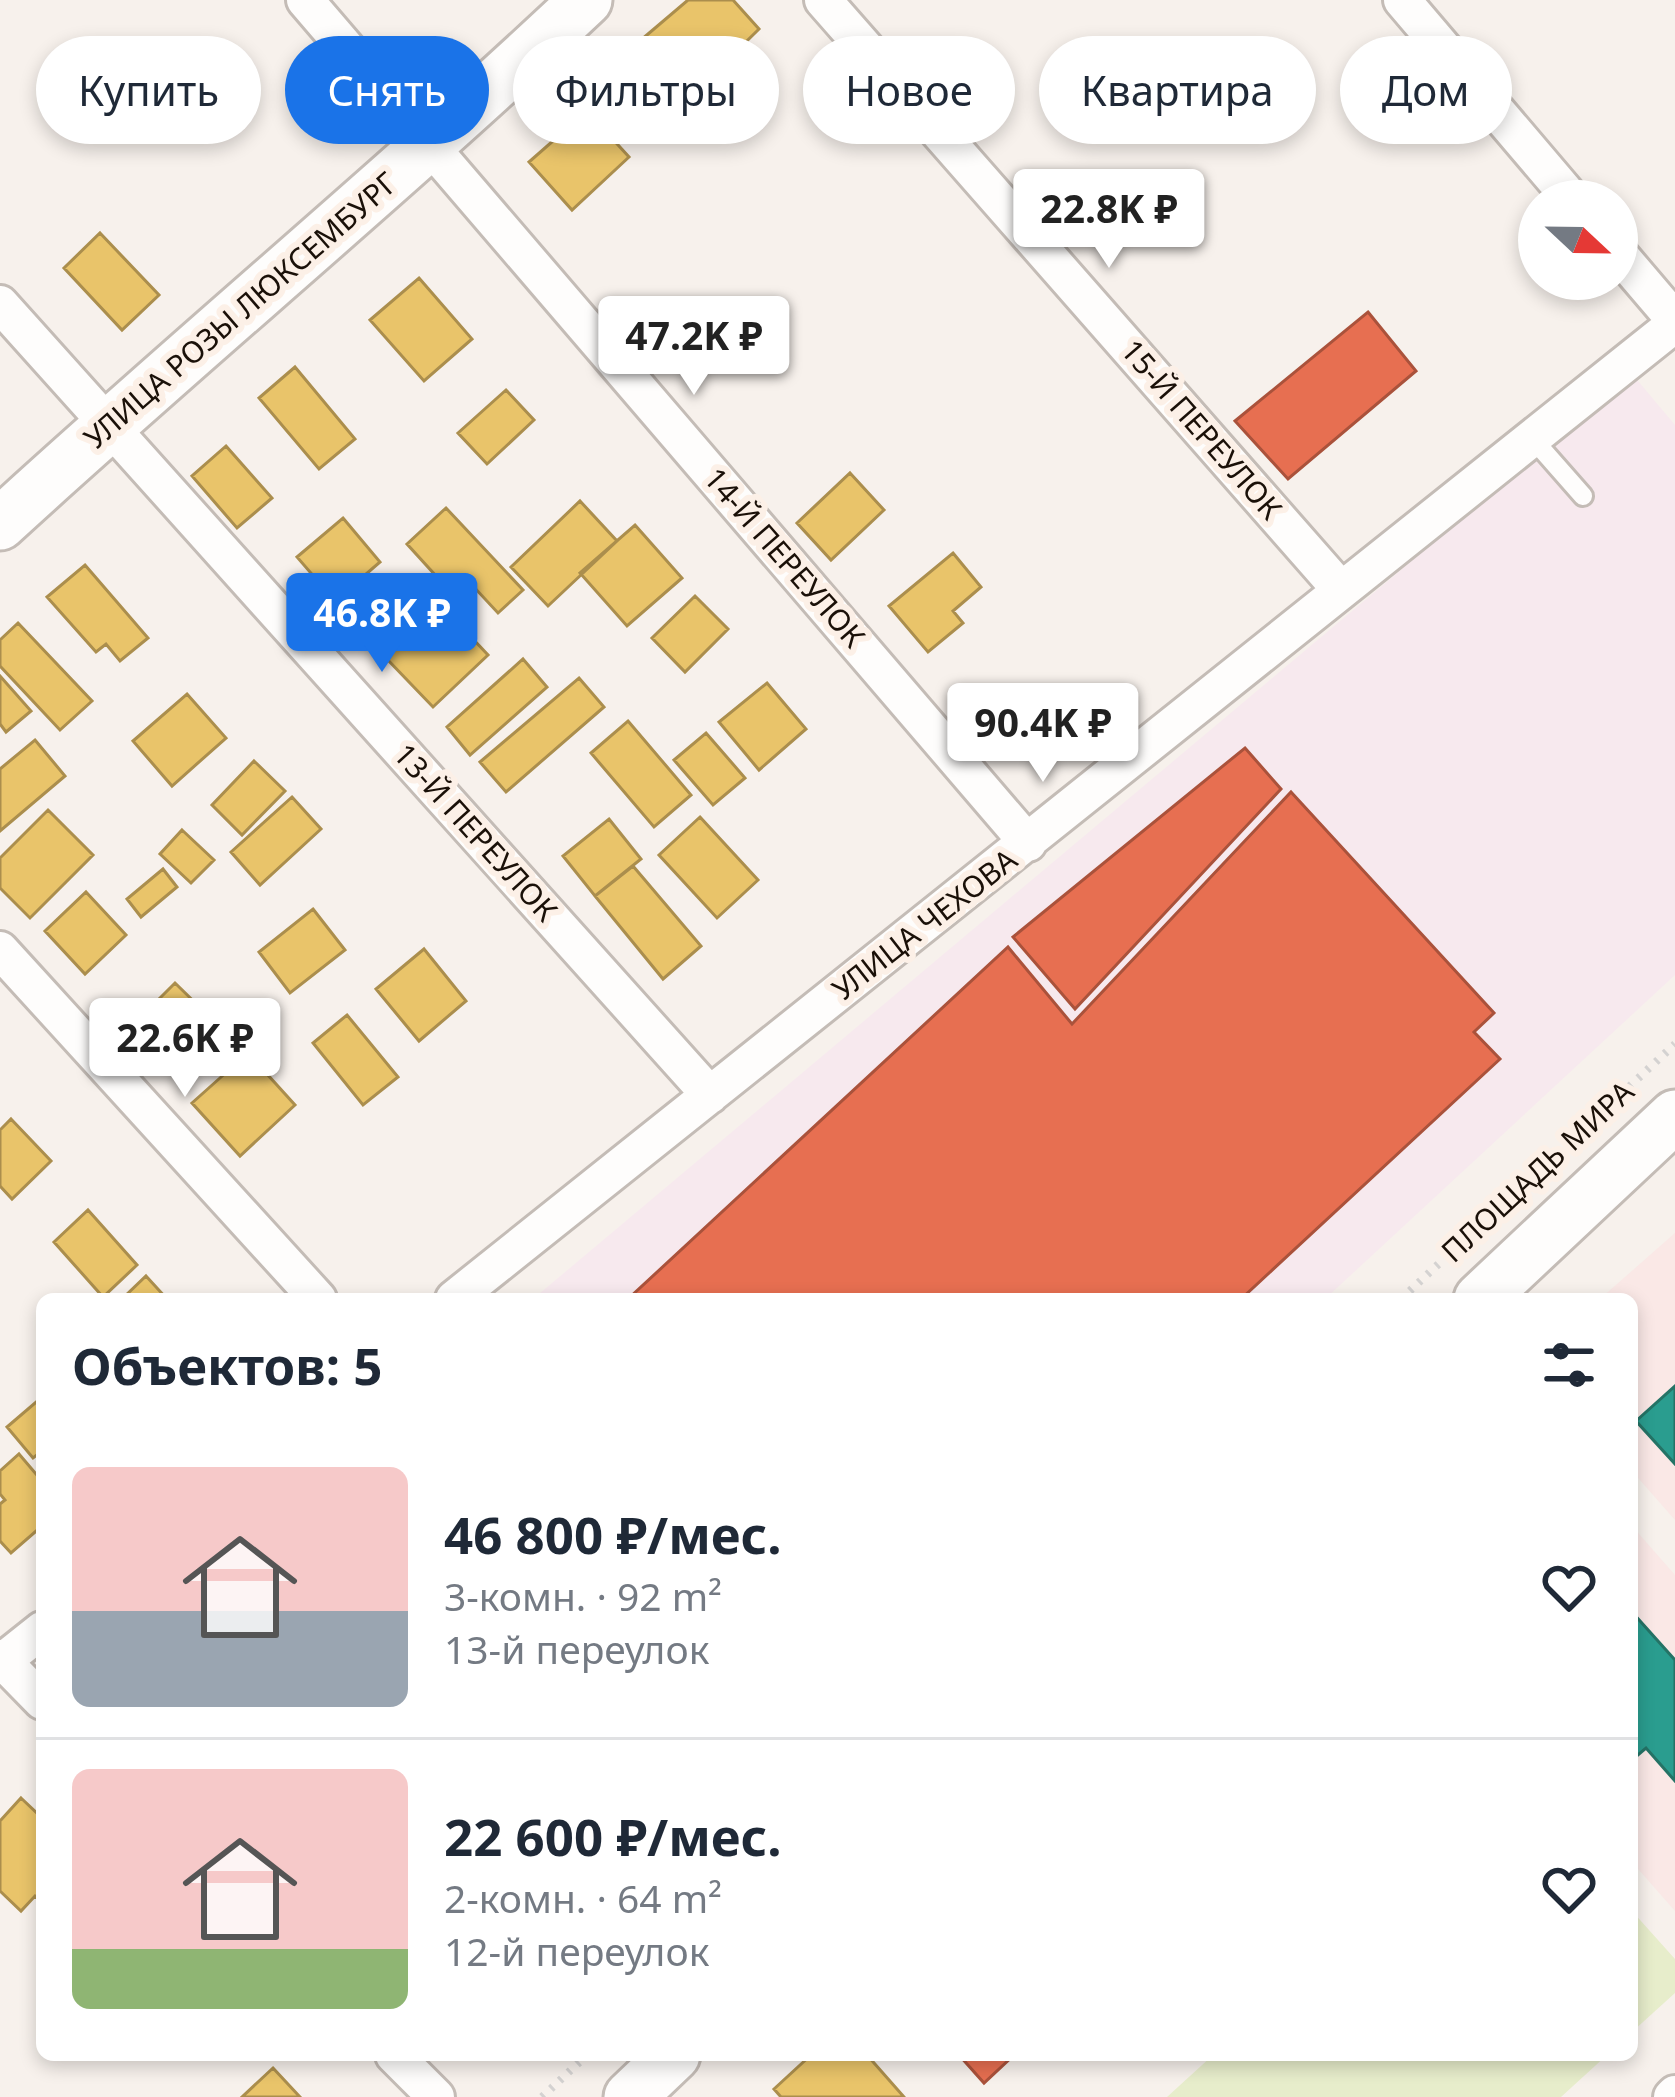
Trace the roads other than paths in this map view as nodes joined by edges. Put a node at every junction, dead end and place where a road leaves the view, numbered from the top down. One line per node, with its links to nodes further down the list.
1 (305, 0): 5 (street, 14-Й ПЕРЕУЛОК)
2 (586, 0): 5 (street, УЛИЦА РОЗЫ ЛЮКСЕМБУРГ)
3 (823, 0): 14 (street, 15-Й ПЕРЕУЛОК)
4 (1402, 0): 6 (street)
5 (431, 146): 10 (street, УЛИЦА РОЗЫ ЛЮКСЕМБУРГ); 15 (street, 14-Й ПЕРЕУЛОК)
6 (1556, 180)
7 (1638, 277): 9 (street)
8 (0, 304): 10 (street, 13-Й ПЕРЕУЛОК)
9 (1675, 322): 11 (street, УЛИЦА ЧЕХОВА)
10 (109, 425): 13 (street, УЛИЦА РОЗЫ ЛЮКСЕМБУРГ); 17 (street, 13-Й ПЕРЕУЛОК)
11 (1532, 438): 12 (lane); 14 (street, УЛИЦА ЧЕХОВА)
12 (1583, 496)
13 (0, 524)
14 (1341, 590): 15 (street, УЛИЦА ЧЕХОВА)
15 (1028, 843): 17 (street, УЛИЦА ЧЕХОВА)
16 (0, 950): 19 (street)
17 (710, 1095): 20 (street, УЛИЦА ЧЕХОВА)
18 (1675, 1116): 21 (street)
19 (313, 1293)
20 (462, 1293)
21 (1486, 1293)
22 (36, 1634): 23 (street)
23 (2, 1660): 24 (street)
24 (36, 1695)
25 (400, 2061): 27 (street)
26 (668, 2061): 28 (street)
27 (436, 2097)
28 (630, 2097)

